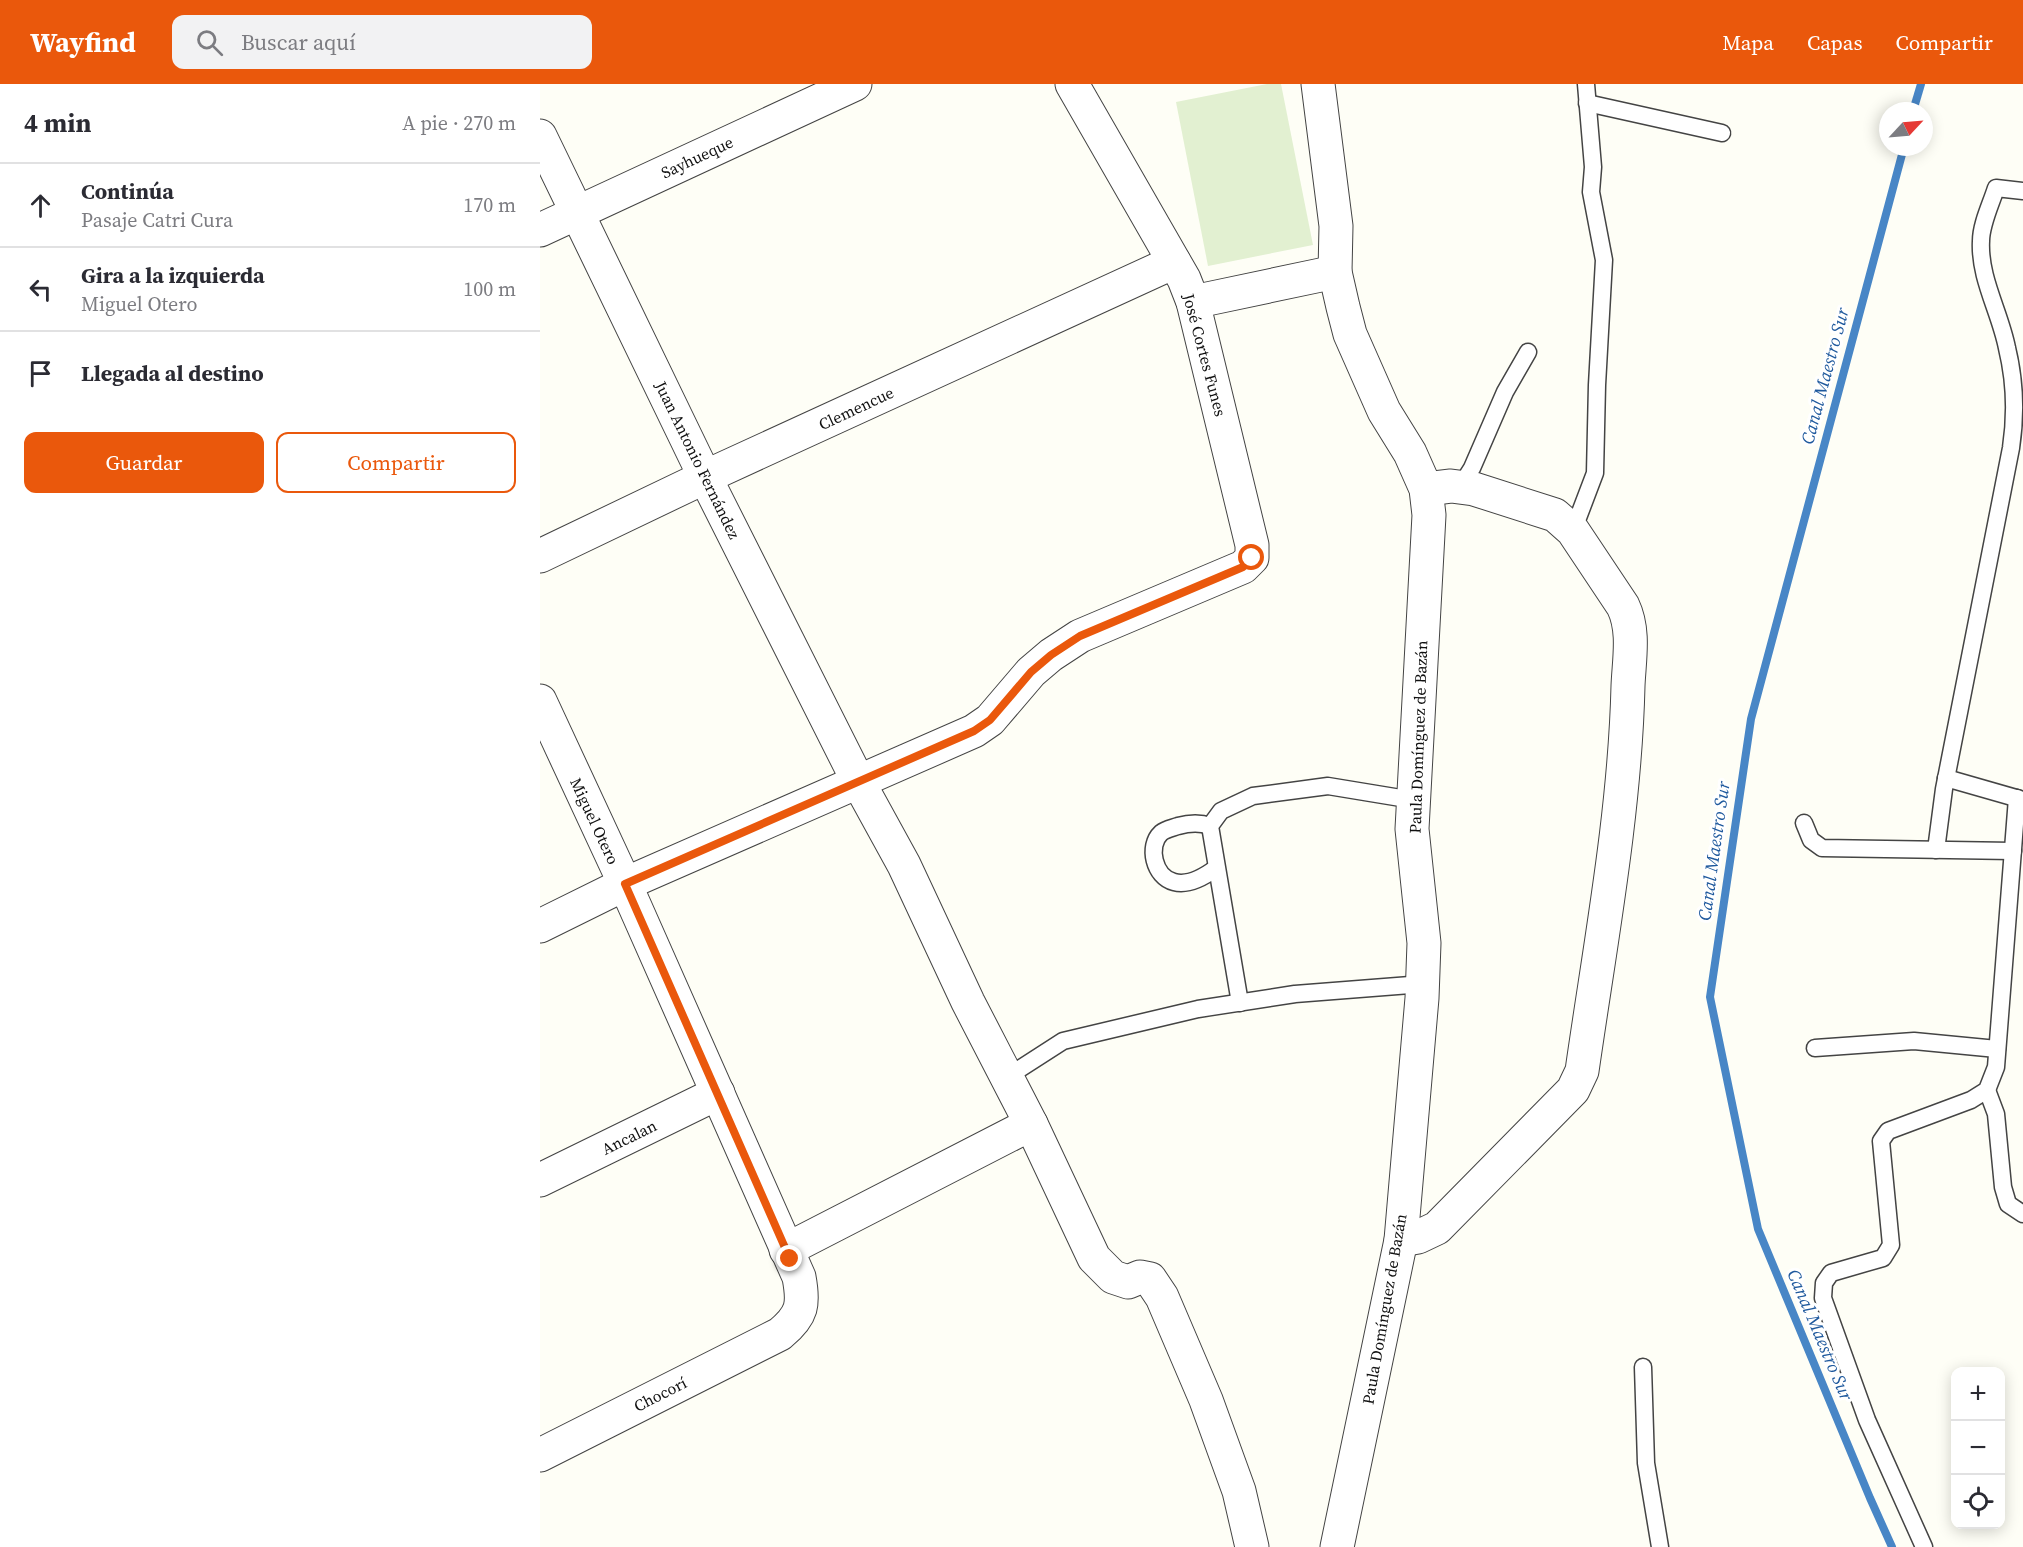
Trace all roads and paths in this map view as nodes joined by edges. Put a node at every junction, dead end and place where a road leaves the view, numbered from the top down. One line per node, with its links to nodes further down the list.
1 (855, 84): 9 (street, Sayhueque)
2 (1072, 84): 11 (street, José Cortes Funes)
3 (1318, 84): 12 (street, Paula Domínguez de Bazán)
4 (1586, 84): 5 (lane)
5 (1587, 103): 6 (lane); 18 (lane)
6 (1722, 133)
7 (540, 136): 9 (street, Juan Antonio Fernández)
8 (2023, 191): 21 (lane)
9 (578, 212): 10 (street, Sayhueque); 15 (street, Juan Antonio Fernández)
10 (540, 230)
11 (1174, 262): 13 (street, José Cortes Funes); 15 (street, Clemencue)
12 (1335, 272): 13 (street); 17 (street, Paula Domínguez de Bazán)
13 (1193, 302): 22 (street, José Cortes Funes)
14 (1528, 352): 16 (lane)
15 (705, 477): 19 (street, Clemencue); 22 (street, Juan Antonio Fernández)
16 (1460, 487): 17 (street); 18 (street)
17 (1426, 489): 24 (street, Paula Domínguez de Bazán)
18 (1573, 531): 42 (street)
19 (540, 556)
20 (540, 701): 30 (street, Miguel Otero)
21 (1946, 778): 23 (lane); 27 (lane)
22 (859, 783): 30 (street); 36 (street, Juan Antonio Fernández)
23 (2020, 799): 28 (lane)
24 (1413, 800): 26 (lane); 32 (street, Paula Domínguez de Bazán)
25 (1804, 823): 27 (lane)
26 (1210, 826): 29 (lane); 29 (lane)
27 (1936, 850): 28 (lane)
28 (2013, 851): 35 (lane)
29 (1216, 868): 33 (lane)
30 (625, 884): 31 (street); 38 (street, Miguel Otero)
31 (540, 926)
32 (1423, 984): 33 (lane); 42 (street, Paula Domínguez de Bazán)
33 (1240, 1003): 36 (lane)
34 (1815, 1048): 35 (lane)
35 (1997, 1049): 37 (lane)
36 (1007, 1077): 39 (street, Juan Antonio Fernández)
37 (1987, 1090): 41 (lane); 50 (lane)
38 (718, 1093): 40 (street, Ancalan); 43 (street, Miguel Otero)
39 (1030, 1124): 43 (street); 47 (street, Juan Antonio Fernández)
40 (540, 1180)
41 (2023, 1214)
42 (1401, 1240): 48 (street, Paula Domínguez de Bazán)
43 (786, 1250): 44 (street, Miguel Otero)
44 (780, 1334): 46 (street, Chocorí)
45 (1643, 1367): 49 (lane)
46 (540, 1455)
47 (1252, 1547)
48 (1337, 1547)
49 (1660, 1547)
50 (1924, 1547)

